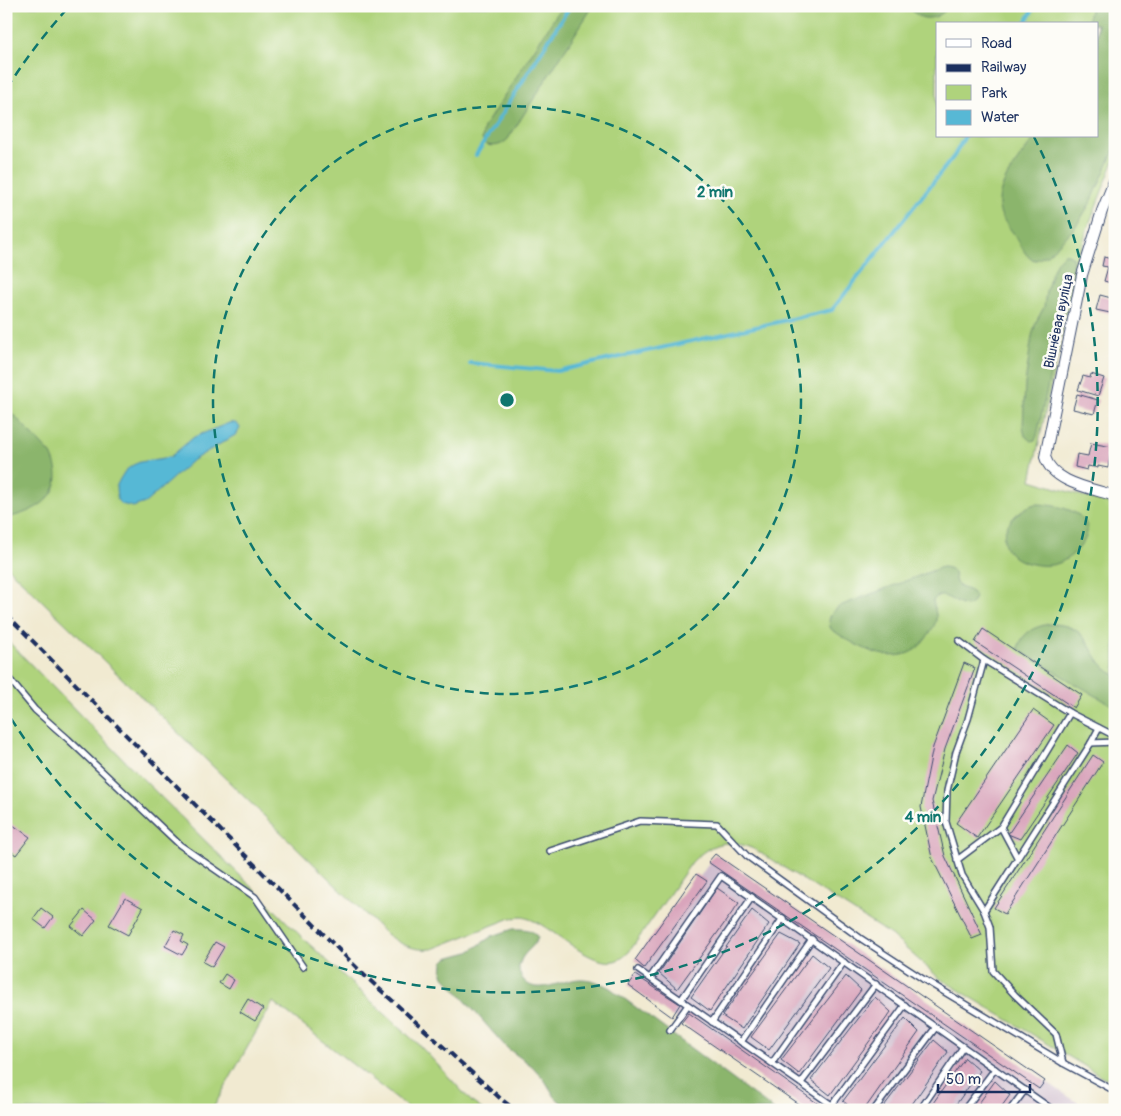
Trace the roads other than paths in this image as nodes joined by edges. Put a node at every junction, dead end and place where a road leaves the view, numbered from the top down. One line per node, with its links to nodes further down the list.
1 (1115, 179): 2 (street, Вішнёвая вуліца)
2 (1115, 496)
3 (959, 641): 4 (lane)
4 (984, 660): 6 (lane); 14 (lane)
5 (6, 675): 20 (lane)
6 (1070, 713): 7 (lane); 11 (lane)
7 (1099, 728): 8 (lane); 10 (lane)
8 (1115, 736)
9 (1115, 742): 10 (lane)
10 (1091, 743): 13 (lane)
11 (1000, 827): 13 (lane); 14 (lane)
12 (550, 851): 33 (lane)
13 (1018, 857): 16 (lane)
14 (958, 860): 16 (lane)
15 (752, 896): 17 (lane); 22 (lane); 24 (lane)
16 (984, 910): 33 (lane)
17 (783, 918): 18 (lane); 27 (lane)
18 (812, 939): 19 (lane); 30 (lane)
19 (844, 962): 23 (lane); 32 (lane)
20 (303, 967)
21 (638, 970): 22 (lane)
22 (650, 978): 24 (lane)
23 (876, 984): 26 (lane); 35 (lane)
24 (681, 1000): 25 (lane)
25 (688, 1004): 27 (lane); 29 (lane)
26 (905, 1005): 28 (lane); 38 (lane)
27 (712, 1022): 30 (lane)
28 (936, 1027): 31 (lane); 40 (lane)
29 (670, 1030)
30 (741, 1042): 32 (lane)
31 (964, 1047): 34 (lane); 41 (lane)
32 (772, 1063): 35 (lane)
33 (1063, 1063): 37 (lane)
34 (995, 1069): 36 (lane); 42 (lane)
35 (801, 1084): 38 (lane)
36 (1025, 1090): 43 (lane); 44 (lane)
37 (1115, 1091)
38 (832, 1105): 39 (lane)
39 (839, 1110)
40 (874, 1110)
41 (920, 1110)
42 (964, 1110)
43 (1010, 1110)
44 (1053, 1110)

